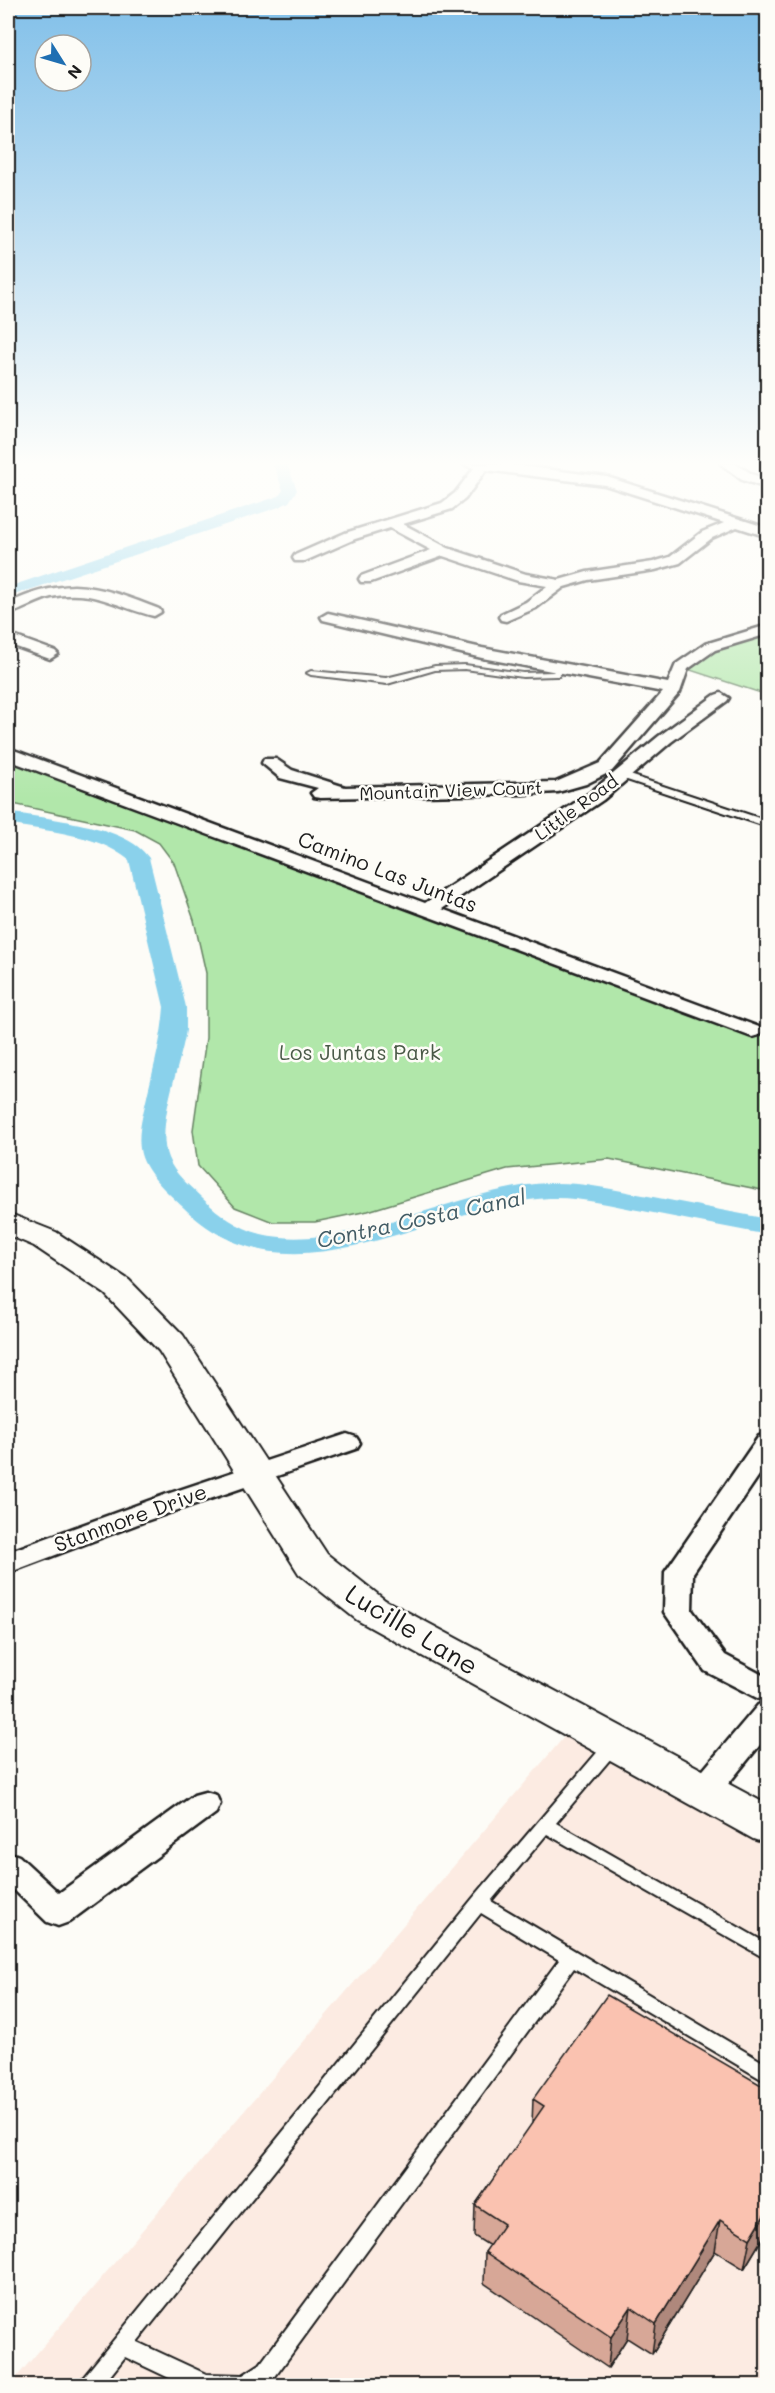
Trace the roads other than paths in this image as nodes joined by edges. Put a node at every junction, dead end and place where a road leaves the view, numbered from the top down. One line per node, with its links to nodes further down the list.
1 (375, 576): 4 (street)
2 (517, 576): 5 (street)
3 (589, 576): 5 (street)
4 (366, 579)
5 (559, 584): 9 (street)
6 (8, 610): 7 (street)
7 (154, 612)
8 (328, 617): 13 (street)
9 (506, 617)
10 (768, 629): 15 (street, Mountain View Court)
11 (8, 639): 12 (street)
12 (50, 654)
13 (560, 668): 14 (lane); 15 (street)
14 (312, 673)
15 (674, 689): 21 (street, Mountain View Court)
16 (721, 698): 19 (street, Little Road)
17 (8, 754): 23 (street, Camino Las Juntas)
18 (270, 763): 21 (street)
19 (621, 775): 22 (lane); 23 (street, Little Road)
20 (320, 793): 21 (street, Mountain View Court)
21 (351, 793)
22 (768, 825)
23 (426, 910): 24 (street, Camino Las Juntas)
24 (752, 1031)
25 (8, 1223): 28 (street, Lucille Lane)
26 (768, 1442): 30 (street)
27 (347, 1443): 28 (street, Stanmore Drive)
28 (255, 1474): 29 (street, Stanmore Drive); 32 (street, Lucille Lane)
29 (8, 1563)
30 (768, 1692)
31 (768, 1713): 33 (street)
32 (615, 1743): 33 (street, Lucille Lane); 35 (lane)
33 (704, 1791): 36 (street, Lucille Lane)
34 (205, 1804): 37 (street)
35 (545, 1825): 38 (lane); 39 (lane)
36 (768, 1826)
37 (8, 1865)
38 (478, 1903): 40 (lane); 42 (lane)
39 (768, 1953)
40 (571, 1958): 41 (lane); 42 (lane)
41 (768, 2075)
42 (122, 2344): 43 (lane)
43 (89, 2385)

